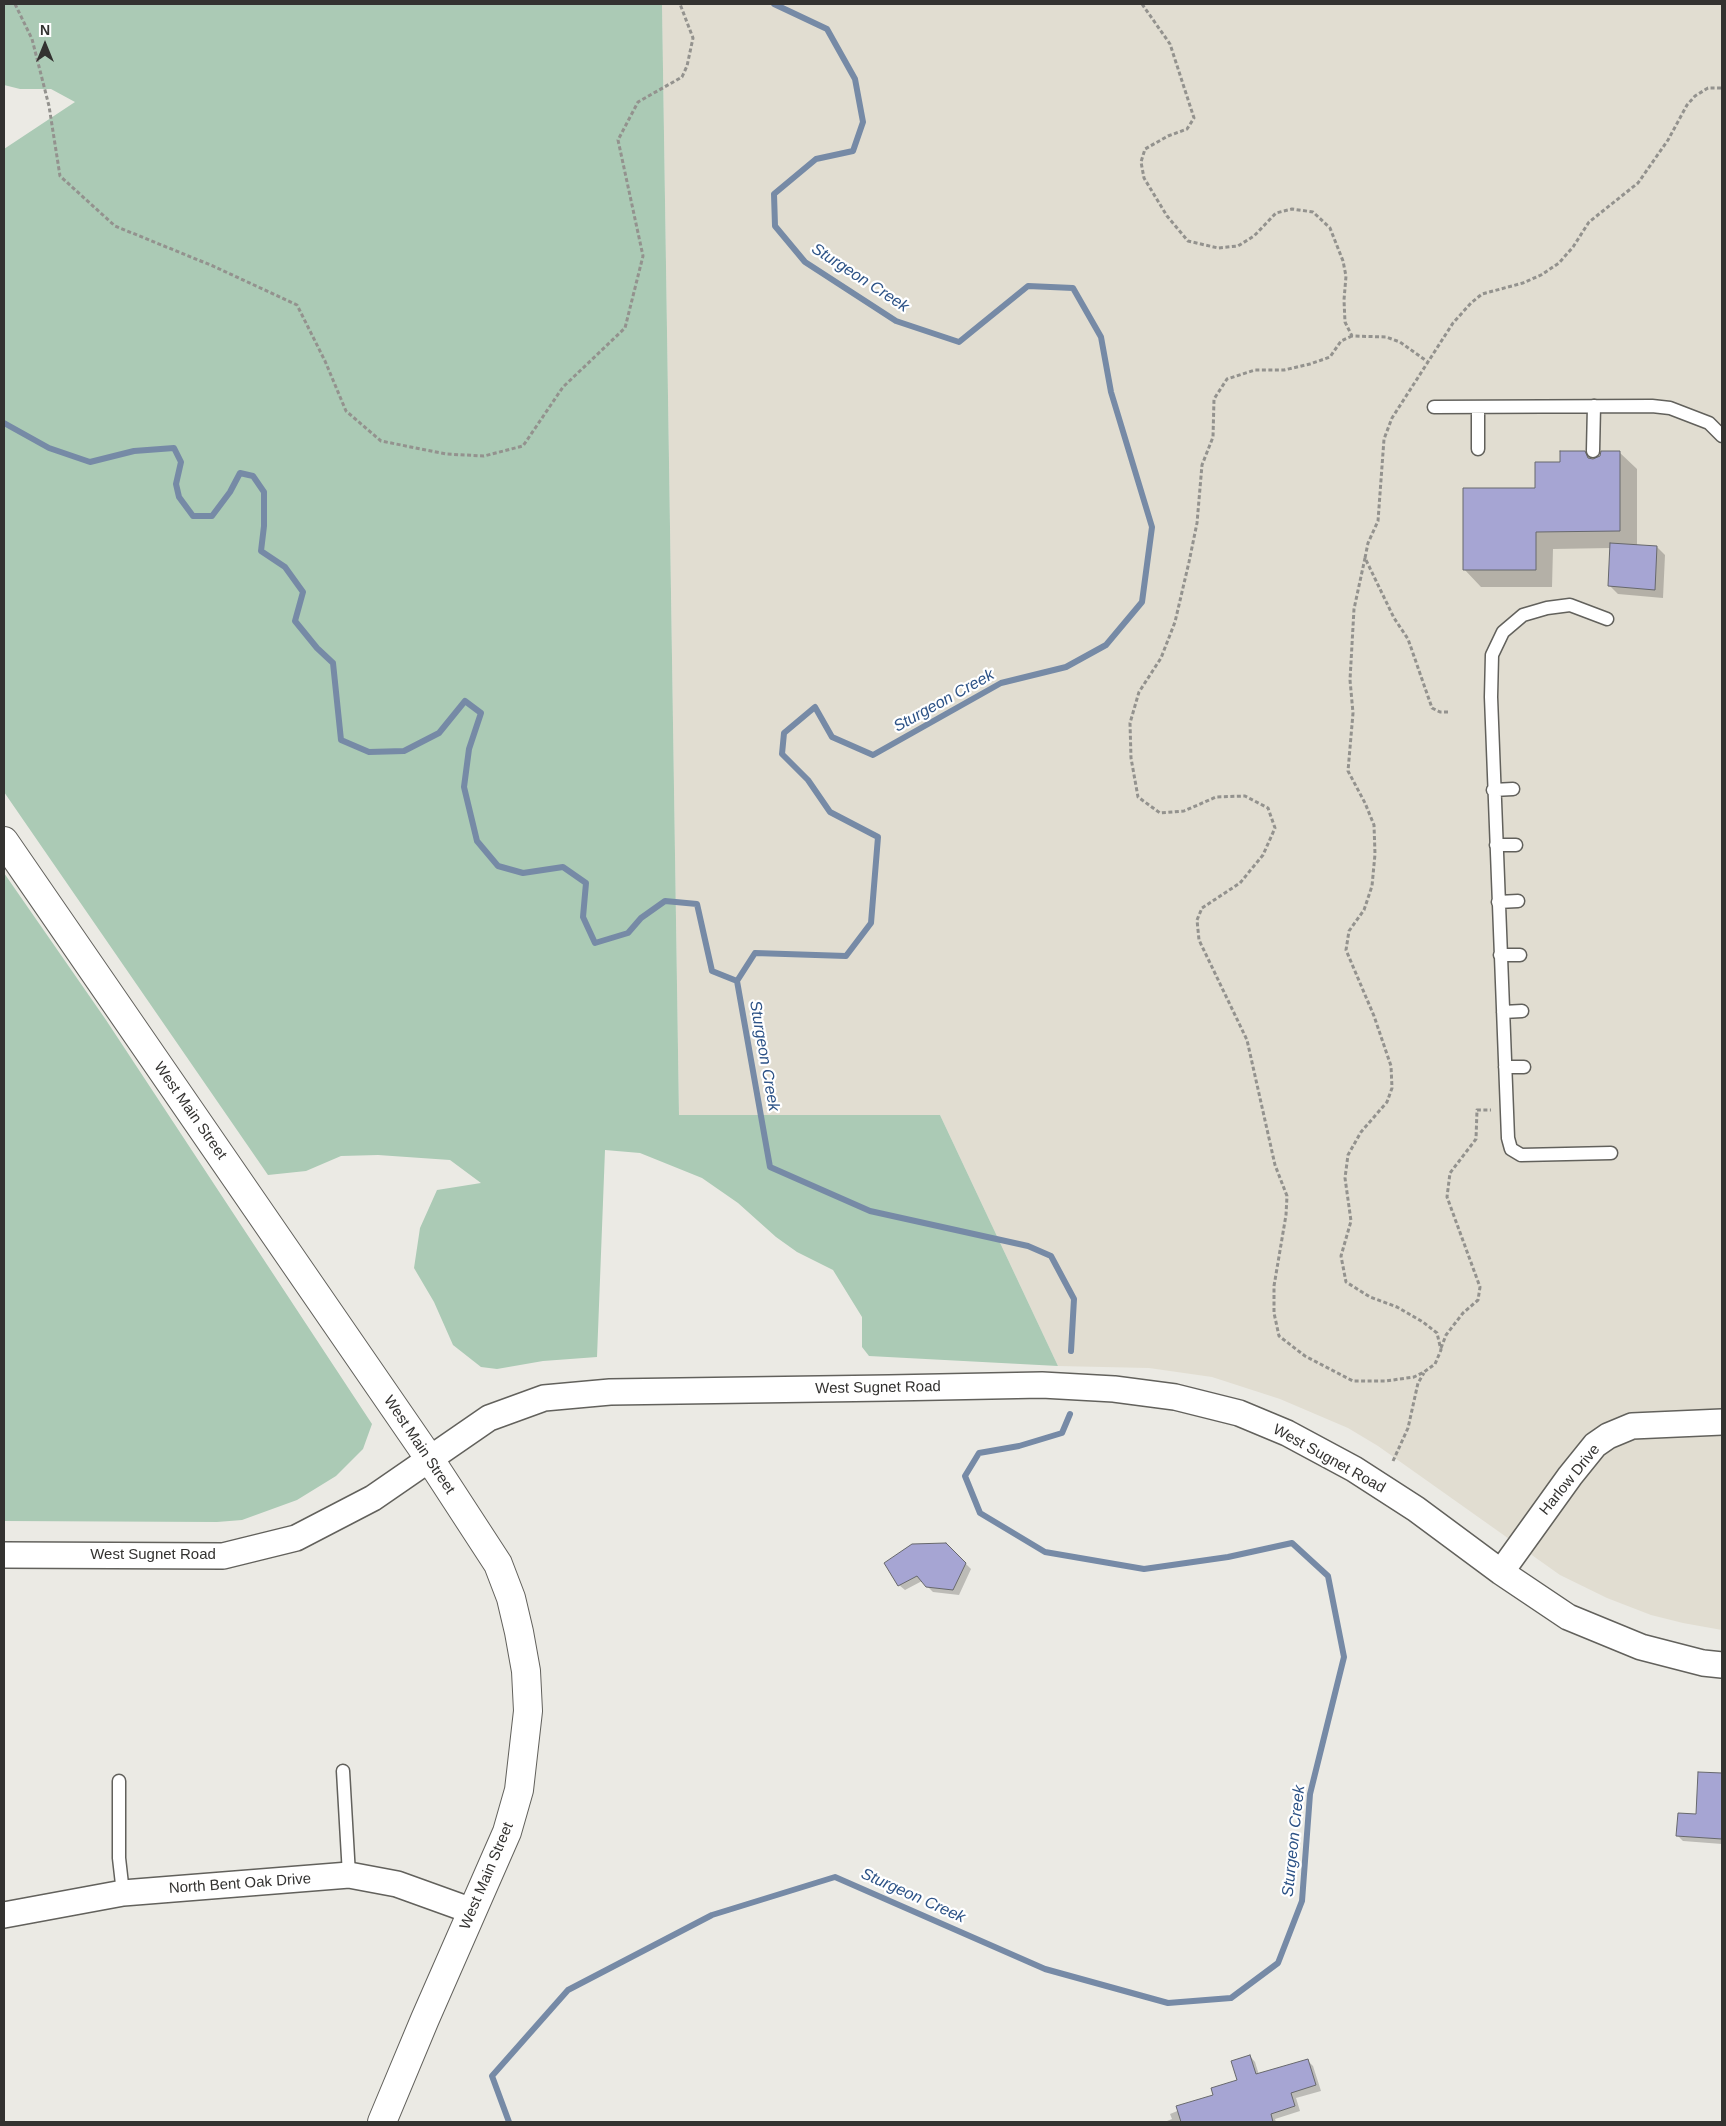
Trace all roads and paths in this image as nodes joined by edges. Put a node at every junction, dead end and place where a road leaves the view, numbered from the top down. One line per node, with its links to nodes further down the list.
1 (15, 4): 2 (path)
2 (680, 4)
3 (1142, 4): 5 (path)
4 (1722, 88): 6 (path)
5 (1352, 336): 6 (path); 32 (path)
6 (1428, 362): 13 (path)
7 (1434, 406): 8 (lane)
8 (1478, 406): 9 (lane); 11 (lane)
9 (1594, 406): 10 (lane); 12 (lane)
10 (1722, 436)
11 (1478, 449)
12 (1593, 451)
13 (1365, 558): 15 (path); 31 (path)
14 (1607, 619): 17 (lane)
15 (1448, 712)
16 (1513, 789): 17 (lane)
17 (1493, 790): 19 (lane)
18 (4, 841): 34 (street, West Main Street)
19 (1496, 845): 20 (lane); 22 (lane)
20 (1516, 845)
21 (1518, 900): 22 (lane)
22 (1498, 902): 23 (lane)
23 (1500, 955): 24 (lane); 26 (lane)
24 (1520, 955)
25 (1522, 1011): 26 (lane)
26 (1502, 1012): 27 (lane)
27 (1505, 1067): 28 (lane); 30 (lane)
28 (1524, 1067)
29 (1492, 1110): 31 (path)
30 (1611, 1153)
31 (1441, 1350): 32 (path)
32 (1424, 1372): 35 (path)
33 (1722, 1422): 37 (street, Harlow Drive)
34 (429, 1458): 36 (street, West Sugnet Road); 37 (street, West Sugnet Road); 43 (street, West Main Street)
35 (1393, 1461)
36 (4, 1555)
37 (1501, 1572): 38 (street, West Sugnet Road)
38 (1722, 1665)
39 (344, 1771): 41 (lane)
40 (119, 1781): 42 (lane)
41 (348, 1875): 42 (street, North Bent Oak Drive); 43 (street, North Bent Oak Drive)
42 (123, 1893): 44 (street, North Bent Oak Drive)
43 (472, 1910): 45 (street, West Main Street)
44 (4, 1916)
45 (382, 2122)

